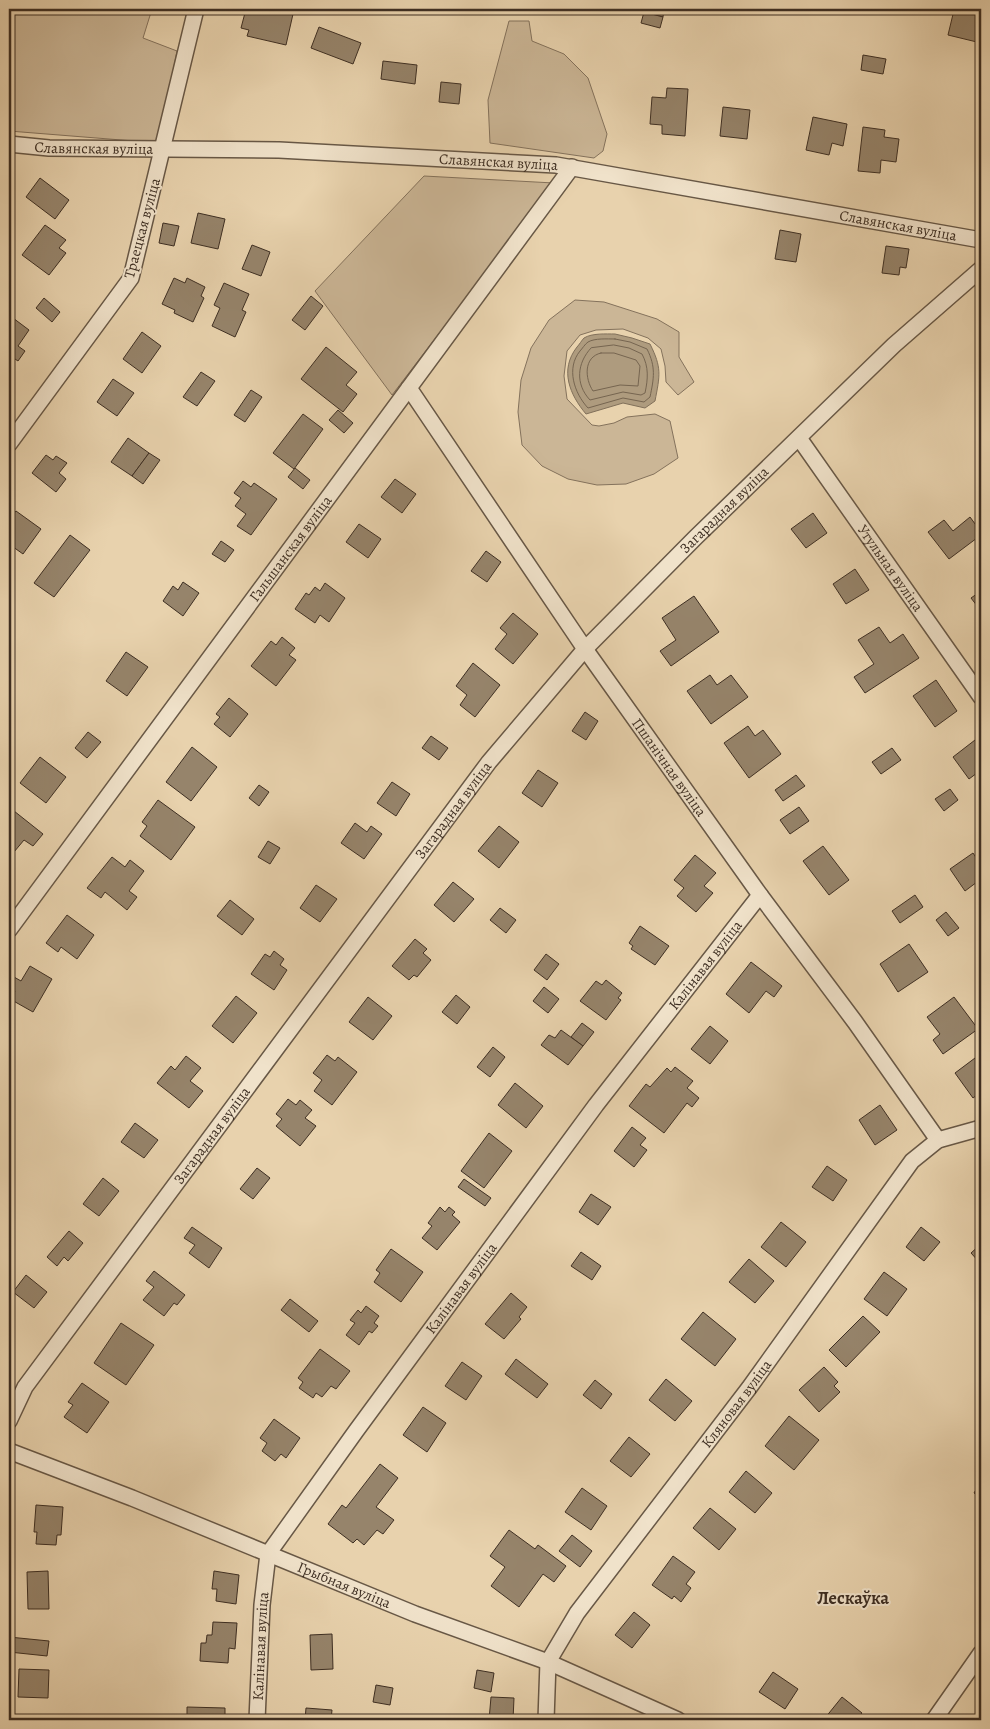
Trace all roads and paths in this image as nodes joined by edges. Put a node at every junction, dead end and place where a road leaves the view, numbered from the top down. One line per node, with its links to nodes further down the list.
1 (196, 9): 3 (street, Траецкая вуліца)
2 (9, 144): 3 (street, Славянская вуліца)
3 (163, 149): 4 (street, Славянская вуліца); 9 (street, Траецкая вуліца)
4 (572, 167): 5 (street, Славянская вуліца); 7 (street, Гальшанская вуліца)
5 (981, 240)
6 (981, 269): 8 (street, Загарадная вуліца)
7 (409, 388): 10 (street, Пшанічная вуліца); 13 (street, Гальшанская вуліца)
8 (799, 438): 10 (street, Загарадная вуліца); 11 (street, Утульная вуліца)
9 (9, 444)
10 (585, 649): 12 (street, Пшанічная вуліца); 16 (street, Загарадная вуліца)
11 (981, 697)
12 (760, 895): 15 (street, Пшанічная вуліца); 18 (street, Калінавая вуліца)
13 (9, 930)
14 (981, 1128): 15 (street, Кляновая вуліца)
15 (938, 1140): 20 (street, Кляновая вуліца)
16 (9, 1421)
17 (9, 1451): 18 (street, Грыбная вуліца)
18 (268, 1554): 20 (street, Грыбная вуліца); 21 (street, Калінавая вуліца)
19 (981, 1653): 24 (street)
20 (548, 1662): 22 (street, Кляновая вуліца); 23 (street, Грыбная вуліца)
21 (257, 1720)
22 (546, 1720)
23 (678, 1720)
24 (934, 1720)

